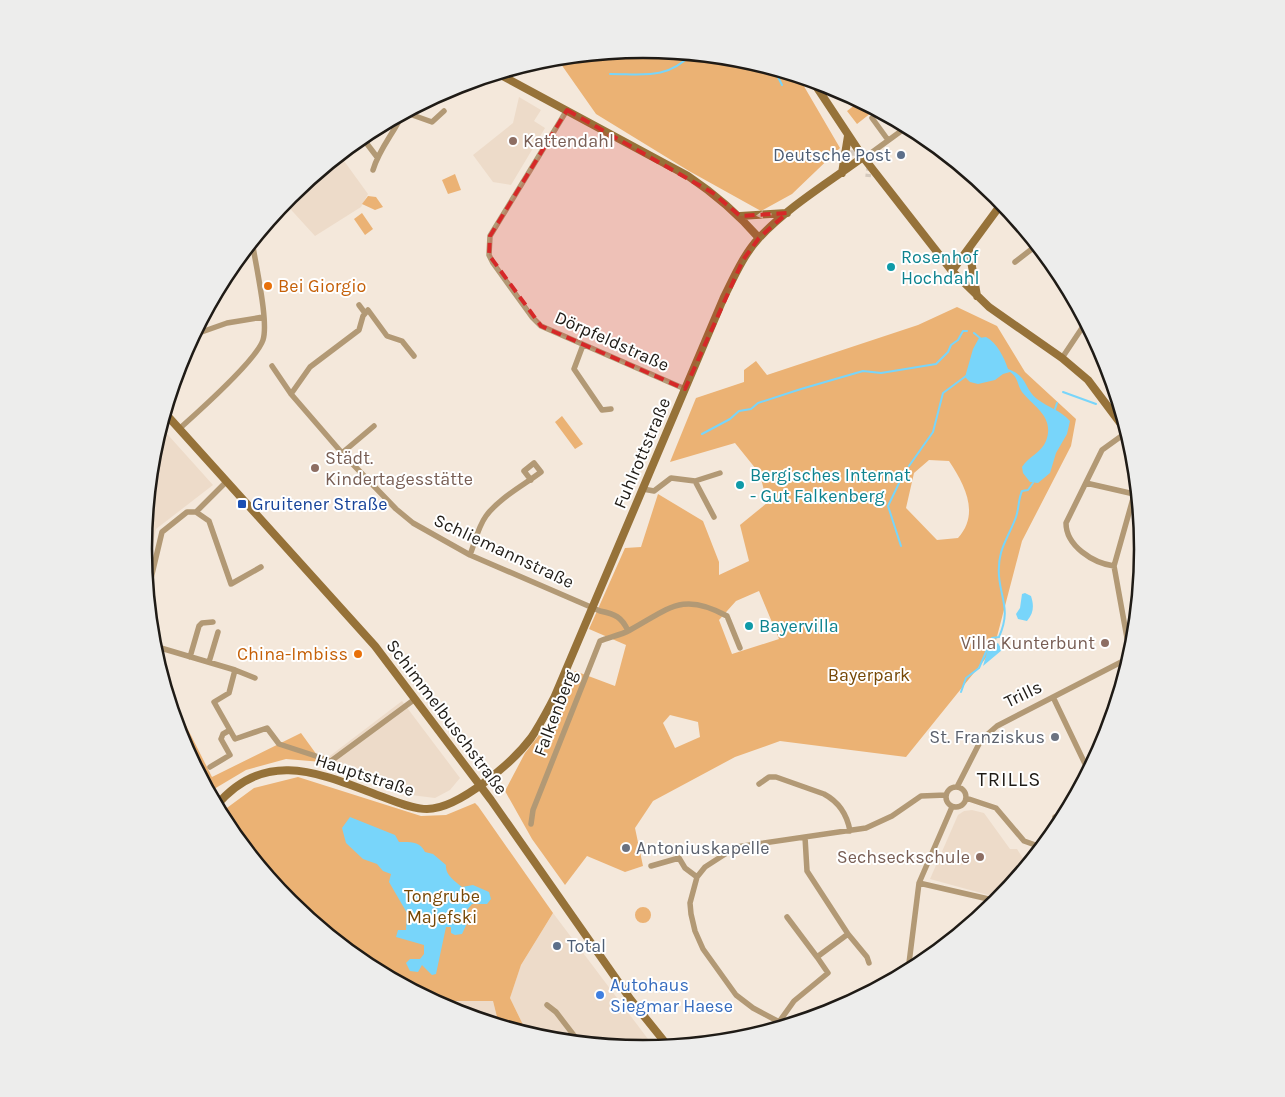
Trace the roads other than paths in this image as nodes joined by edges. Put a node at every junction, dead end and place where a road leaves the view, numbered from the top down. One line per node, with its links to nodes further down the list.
1 (505, 77): 3 (street)
2 (819, 91): 9 (street)
3 (566, 110): 19 (street); 33 (street, Dörpfeldstraße)
4 (444, 111): 5 (street)
5 (412, 115)
6 (872, 118): 10 (street)
7 (399, 122): 13 (street)
8 (901, 131): 10 (street)
9 (848, 136): 14 (street); 16 (street)
10 (888, 140): 12 (street)
11 (366, 143): 13 (street)
12 (871, 153)
13 (377, 157): 15 (street)
14 (863, 157): 16 (street, Fuhlrottstraße); 24 (street)
15 (373, 170)
16 (842, 173): 18 (street, Fuhlrottstraße)
17 (997, 209): 21 (street)
18 (787, 213): 19 (street, one-way to 19); 20 (street, Fuhlrottstraße)
19 (740, 216): 20 (street)
20 (759, 238): 37 (street, Fuhlrottstraße)
21 (968, 249): 24 (street); 26 (street); 27 (street)
22 (1031, 249): 25 (street)
23 (253, 250): 30 (street)
24 (943, 261): 26 (street)
25 (1015, 262)
26 (952, 271): 27 (street)
27 (977, 296): 35 (street)
28 (359, 305): 29 (street)
29 (365, 313): 34 (street); 38 (street)
30 (263, 317): 32 (street); 43 (street)
31 (1082, 329): 35 (street)
32 (202, 332)
33 (583, 345): 37 (street, Dörpfeldstraße); 39 (street)
34 (414, 356)
35 (1062, 358): 40 (street)
36 (272, 366): 38 (street, Schliemannstraße)
37 (685, 389): 51 (street, Fuhlrottstraße)
38 (291, 394): 45 (street, Schliemannstraße)
39 (610, 409)
40 (1116, 417)
41 (169, 418): 43 (street)
42 (374, 426): 45 (street)
43 (179, 429): 48 (street, Schimmelbuschstraße)
44 (1120, 437): 50 (street)
45 (342, 453): 56 (street, Schliemannstraße)
46 (720, 473): 49 (street)
47 (531, 480): 56 (street)
48 (227, 481): 54 (street); 73 (street, Schimmelbuschstraße)
49 (695, 481): 51 (street); 55 (street)
50 (1086, 483): 52 (street); 57 (street)
51 (643, 489): 60 (street, Fuhlrottstraße)
52 (1130, 490)
53 (1131, 505): 57 (street)
54 (196, 512): 58 (street); 59 (street)
55 (714, 517)
56 (470, 555): 60 (street, Schliemannstraße)
57 (1114, 566): 64 (street)
58 (261, 567)
59 (153, 571)
60 (593, 608): 62 (street); 78 (street, Fuhlrottstraße)
61 (213, 622): 67 (street)
62 (628, 631): 66 (street, Falkenberg); 84 (street, Falkenberg)
63 (218, 632): 68 (street)
64 (1126, 632)
65 (162, 648): 67 (street)
66 (740, 648)
67 (190, 657): 68 (street)
68 (209, 662): 70 (street)
69 (1120, 663): 72 (street, Trills)
70 (235, 670): 71 (street); 74 (street)
71 (255, 678)
72 (1053, 696): 75 (street); 79 (street, Trills)
73 (415, 699): 74 (street); 78 (street, Schimmelbuschstraße)
74 (230, 730): 76 (street)
75 (1084, 763)
76 (210, 767)
77 (759, 784): 85 (street)
78 (479, 785): 82 (street, Hauptstraße); 101 (street, Schimmelbuschstraße)
79 (957, 787): 80 (street); 81 (street)
80 (946, 795): 83 (street); 85 (street)
81 (966, 798): 83 (street); 87 (street)
82 (222, 801)
83 (952, 807): 90 (street)
84 (531, 824)
85 (850, 831): 86 (street)
86 (805, 837): 89 (street); 93 (street)
87 (1034, 844)
88 (651, 866): 89 (street)
89 (697, 877): 99 (street)
90 (919, 883): 91 (street); 95 (street)
91 (987, 899)
92 (787, 917): 94 (street)
93 (848, 934): 94 (street); 96 (street)
94 (817, 957): 98 (street)
95 (909, 961)
96 (869, 963)
97 (547, 1005): 100 (street)
98 (785, 1018)
99 (777, 1021)
100 (573, 1034)
101 (660, 1039)

